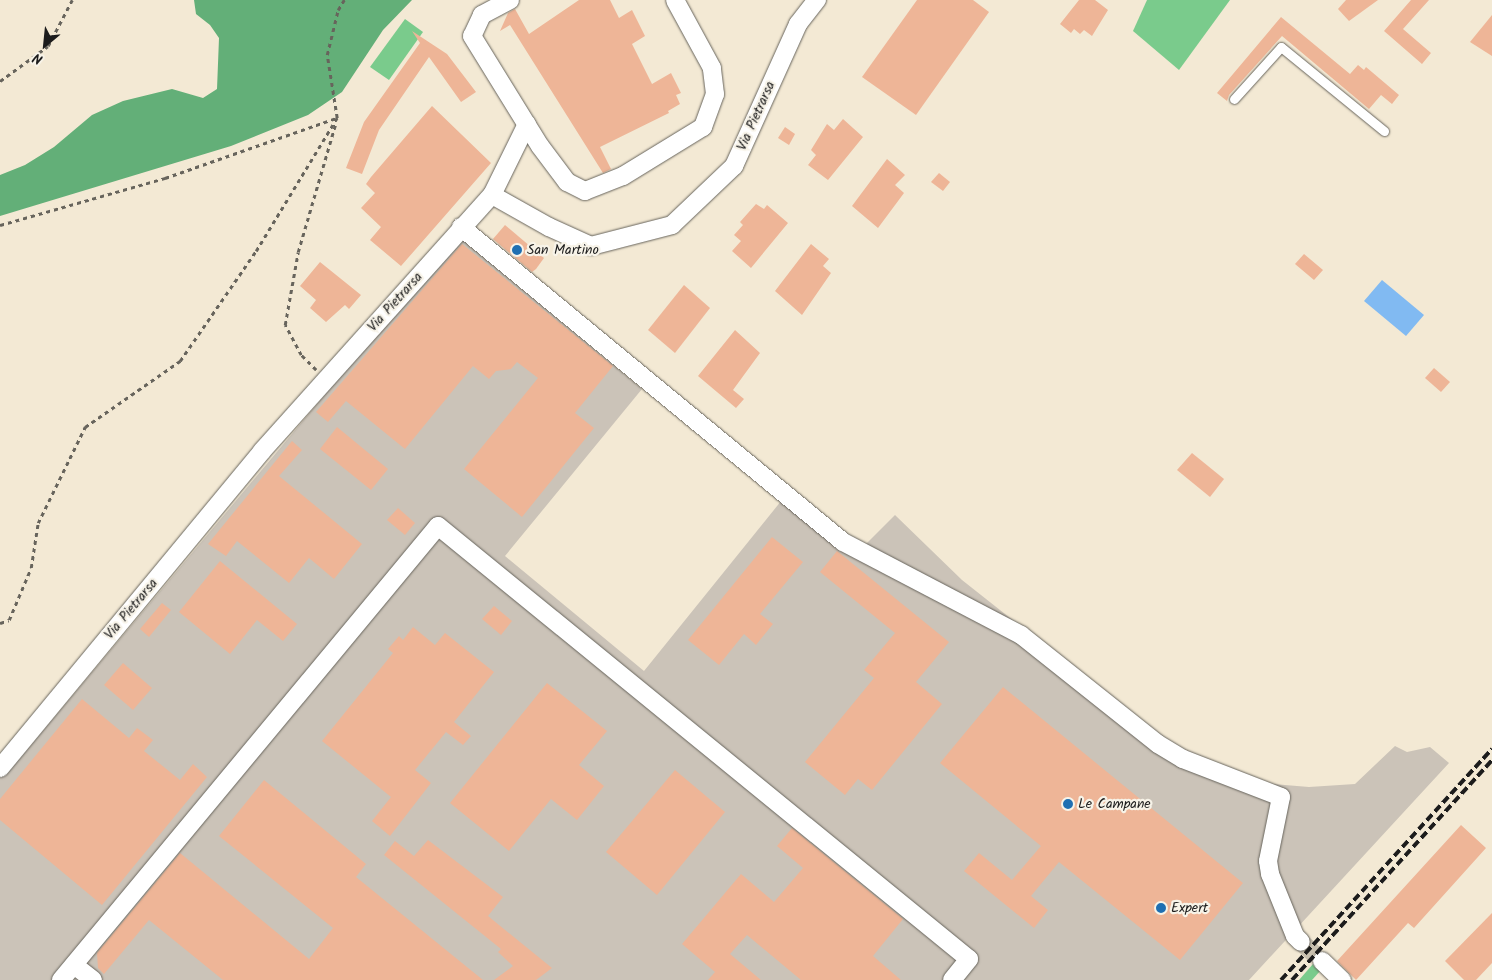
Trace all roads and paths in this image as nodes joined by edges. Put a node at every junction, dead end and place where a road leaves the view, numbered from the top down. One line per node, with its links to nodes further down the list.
1 (72, 0): 6 (path)
2 (344, 0): 8 (path)
3 (510, 0): 9 (street)
4 (675, 0): 9 (street)
5 (817, 0): 11 (street, Via Pietrarsa)
6 (0, 81)
7 (1234, 98): 10 (lane)
8 (337, 118): 12 (path); 14 (path); 15 (path)
9 (527, 124): 11 (street)
10 (1384, 131)
11 (492, 195): 13 (street, Via Pietrarsa)
12 (0, 225)
13 (461, 227): 14 (street, Via Pietrarsa); 17 (street)
14 (326, 380): 16 (street, Via Pietrarsa)
15 (0, 623)
16 (0, 768)
17 (1301, 942)
18 (1322, 960): 23 (street)
19 (74, 965): 20 (street); 21 (street); 22 (street)
20 (61, 980)
21 (93, 980)
22 (952, 980)
23 (1342, 980)

